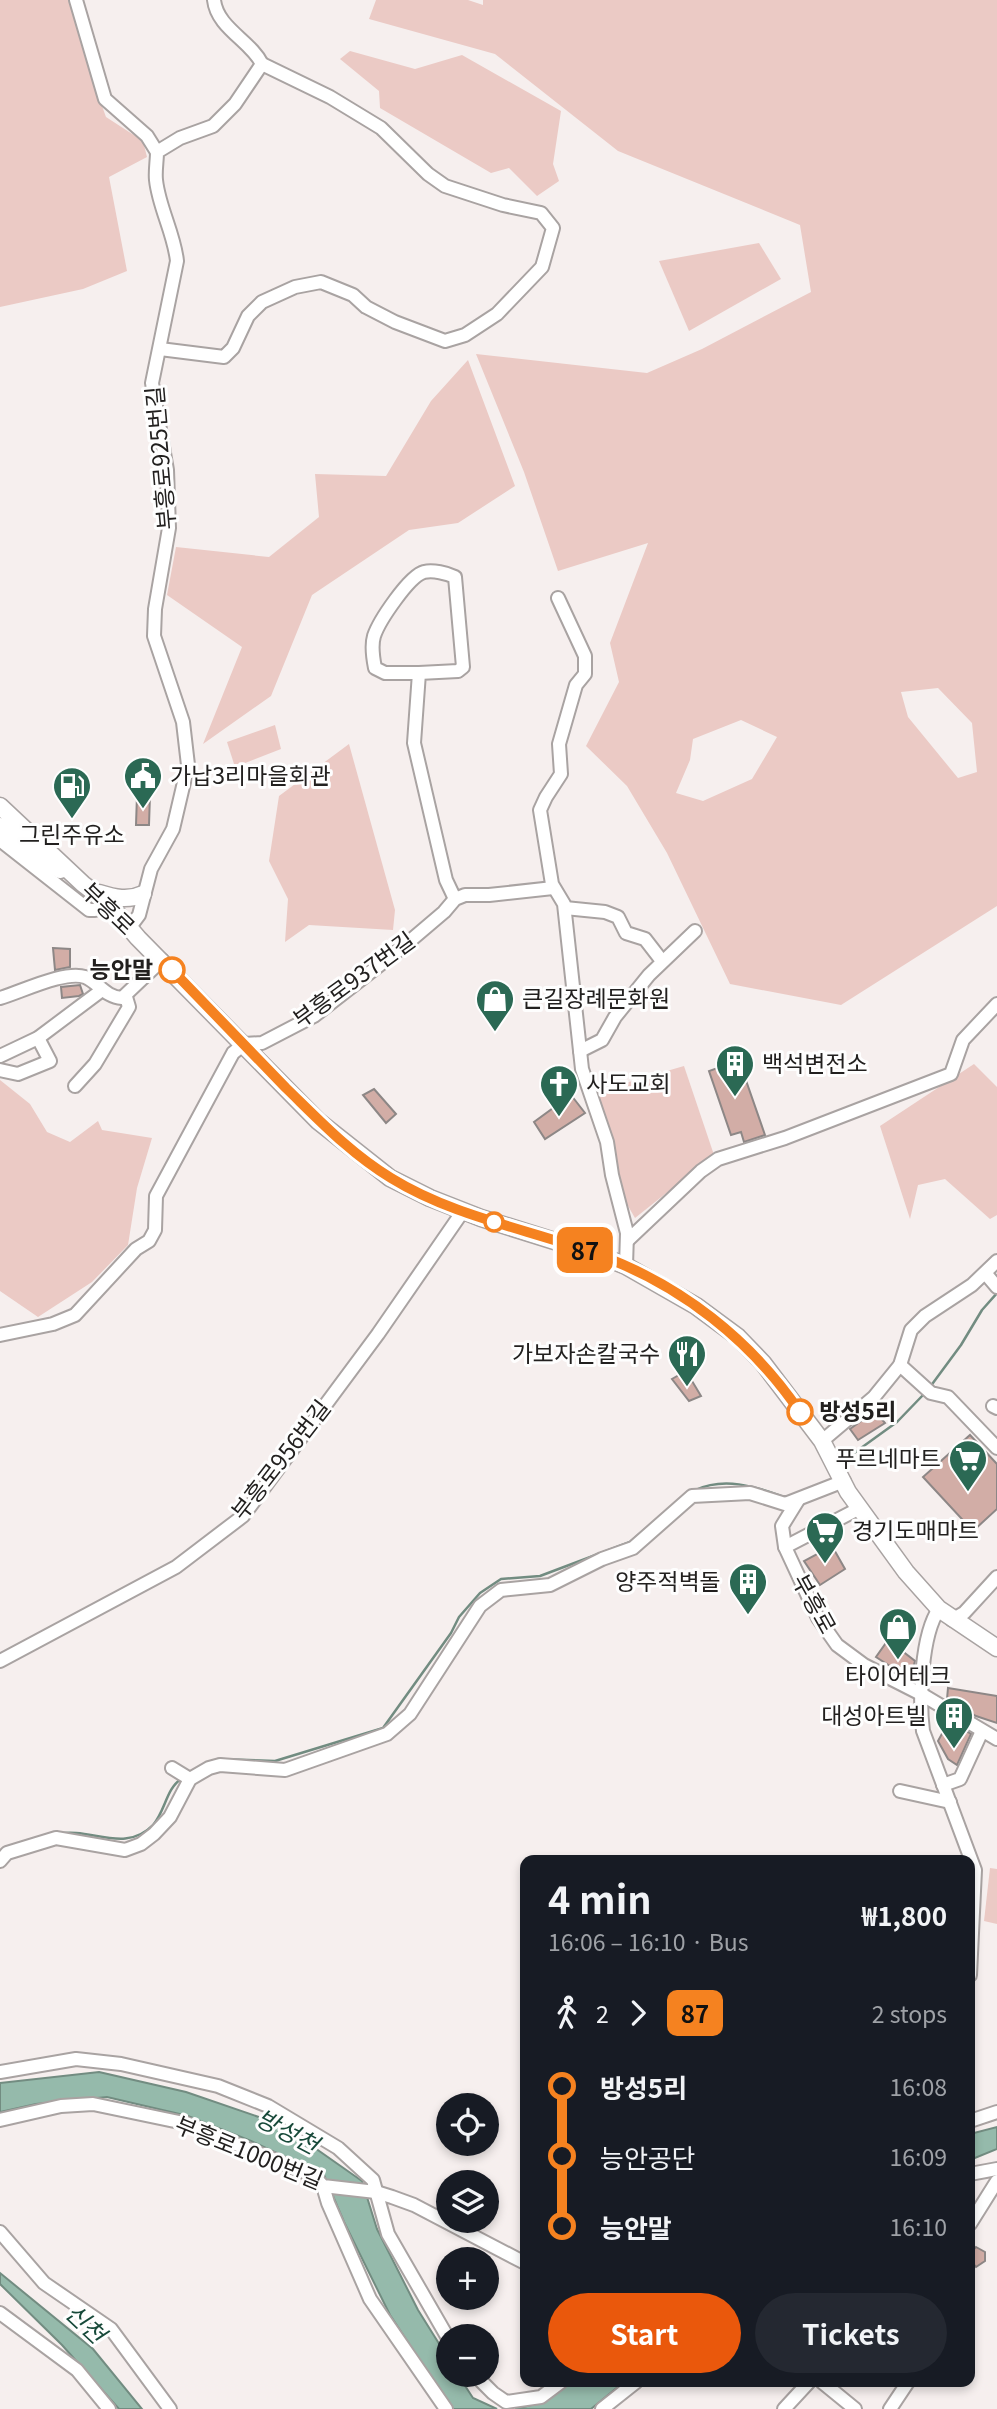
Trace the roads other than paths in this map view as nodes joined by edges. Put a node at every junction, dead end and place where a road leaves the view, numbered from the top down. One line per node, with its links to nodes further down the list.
1 (76, 0): 4 (street)
2 (214, 0): 3 (street, 부흥로925번길)
3 (262, 64): 4 (street); 5 (street, 부흥로925번길)
4 (157, 152): 5 (street, 부흥로925번길)
5 (160, 349): 13 (street, 부흥로925번길)
6 (558, 598): 12 (street)
7 (419, 673): 7 (street); 14 (street)
8 (0, 806): 11 (main road, 부흥로)
9 (0, 826): 11 (main road)
10 (0, 840): 15 (street)
11 (88, 887): 13 (main road); 15 (main road, 부흥로)
12 (553, 888): 14 (street); 16 (street)
13 (144, 894): 17 (street, 부흥로925번길)
14 (455, 899): 26 (street, 부흥로937번길)
15 (109, 904): 17 (main road, 부흥로)
16 (565, 908): 20 (street); 27 (street)
17 (130, 927): 19 (main road, 부흥로)
18 (695, 931): 20 (street)
19 (162, 960): 23 (street); 26 (main road, 부흥로)
20 (662, 961): 27 (street)
21 (102, 990): 22 (street); 23 (street); 25 (street)
22 (0, 998)
23 (126, 998): 30 (street)
24 (997, 1004): 32 (street)
25 (38, 1038): 28 (street); 29 (street)
26 (244, 1044): 31 (main road, 부흥로); 37 (street)
27 (579, 1051): 32 (street)
28 (0, 1056)
29 (0, 1070)
30 (75, 1086)
31 (463, 1211): 34 (main road, 부흥로); 49 (street, 부흥로956번길)
32 (627, 1241): 34 (street)
33 (997, 1261): 35 (street)
34 (626, 1266): 39 (main road, 부흥로)
35 (986, 1273): 36 (street); 38 (street)
36 (996, 1287)
37 (0, 1335)
38 (900, 1365): 39 (street); 40 (street)
39 (822, 1441): 41 (main road, 부흥로)
40 (997, 1448)
41 (844, 1481): 42 (street); 43 (main road, 부흥로)
42 (798, 1500): 44 (street); 54 (street)
43 (860, 1508): 44 (street, 부흥로); 46 (main road, 부흥로)
44 (785, 1547): 50 (street, 부흥로)
45 (997, 1577): 47 (street)
46 (939, 1609): 47 (main road, 부흥로); 50 (street)
47 (952, 1620): 48 (main road, 부흥로)
48 (997, 1648)
49 (0, 1661)
50 (921, 1694): 51 (street, 부흥로); 55 (street)
51 (982, 1731): 52 (street, 부흥로); 55 (street)
52 (997, 1739)
53 (172, 1768): 54 (street)
54 (190, 1779): 59 (street)
55 (943, 1785): 57 (street)
56 (900, 1791): 57 (street)
57 (950, 1802): 58 (street)
58 (969, 1855)
59 (0, 1861)
60 (0, 2072): 68 (street, 부흥로1000번길)
61 (997, 2112): 62 (street)
62 (975, 2119)
63 (0, 2120): 67 (street, 부흥로1000번길)
64 (997, 2169): 65 (street)
65 (975, 2173)
66 (997, 2181): 69 (street)
67 (323, 2186): 68 (street, 부흥로1000번길); 82 (street)
68 (376, 2192): 71 (street, 부흥로1000번길); 73 (street, 부흥로1000번길)
69 (975, 2216)
70 (0, 2232): 81 (street)
71 (520, 2260)
72 (0, 2313): 80 (street)
73 (440, 2324)
74 (486, 2387): 75 (street)
75 (554, 2387)
76 (630, 2387): 83 (street)
77 (804, 2387): 84 (street)
78 (828, 2387): 85 (street)
79 (905, 2387): 86 (street)
80 (109, 2409)
81 (170, 2409)
82 (446, 2409)
83 (602, 2409)
84 (784, 2409)
85 (855, 2409)
86 (890, 2409)

